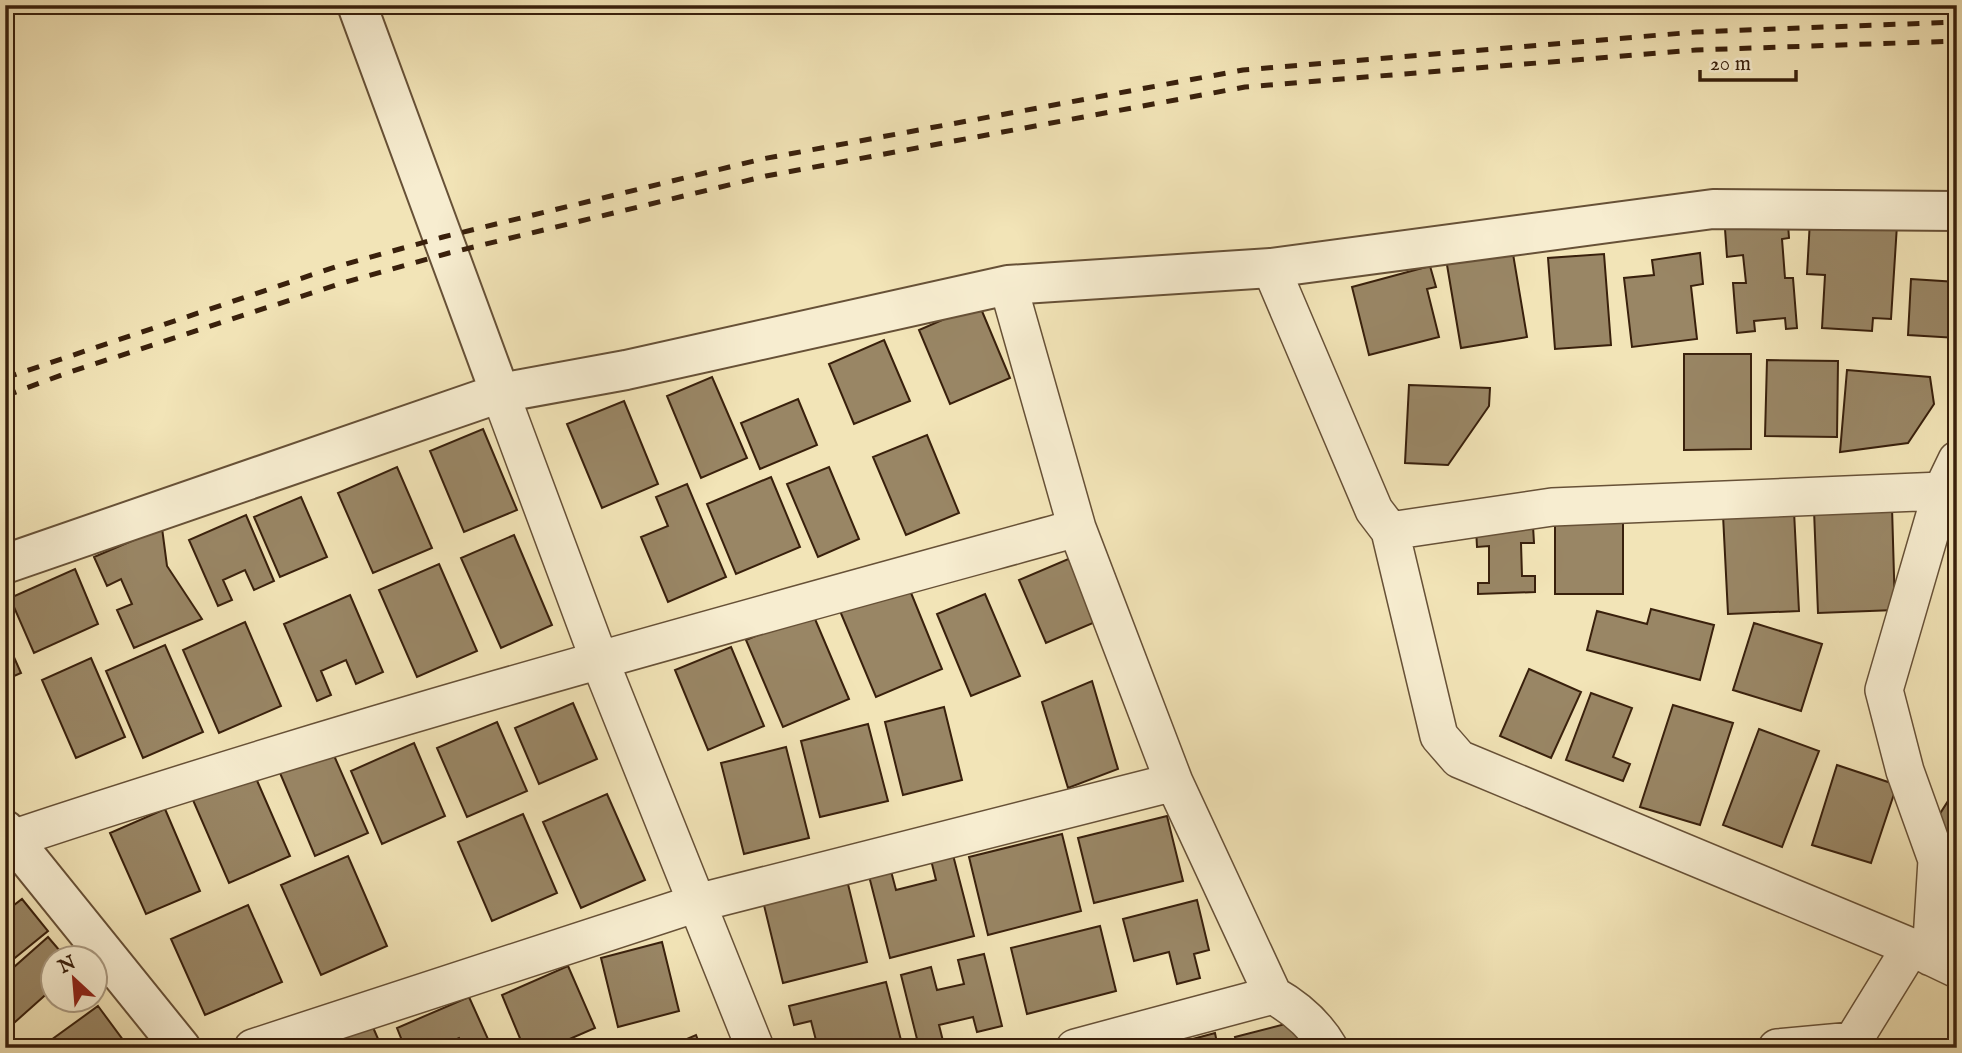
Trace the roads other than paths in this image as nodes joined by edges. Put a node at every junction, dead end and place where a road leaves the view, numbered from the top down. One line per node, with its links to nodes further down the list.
1 (357, 5): 5 (street)
2 (1957, 211): 3 (street)
3 (1271, 268): 4 (street); 8 (street)
4 (1008, 285): 5 (street); 7 (street)
5 (500, 393): 9 (street); 10 (street)
6 (1949, 475): 8 (street); 14 (street)
7 (1077, 528): 10 (street); 11 (street)
8 (1390, 531): 14 (street)
9 (5, 564)
10 (599, 659): 12 (street); 13 (street)
11 (1174, 782): 13 (street); 15 (street)
12 (9, 834): 17 (street)
13 (697, 903): 18 (street); 19 (street)
14 (1933, 958): 16 (street)
15 (1273, 995): 20 (street); 21 (street)
16 (1854, 1044): 22 (street)
17 (181, 1048)
18 (253, 1048)
19 (755, 1048)
20 (1075, 1048)
21 (1329, 1048)
22 (1777, 1048)

